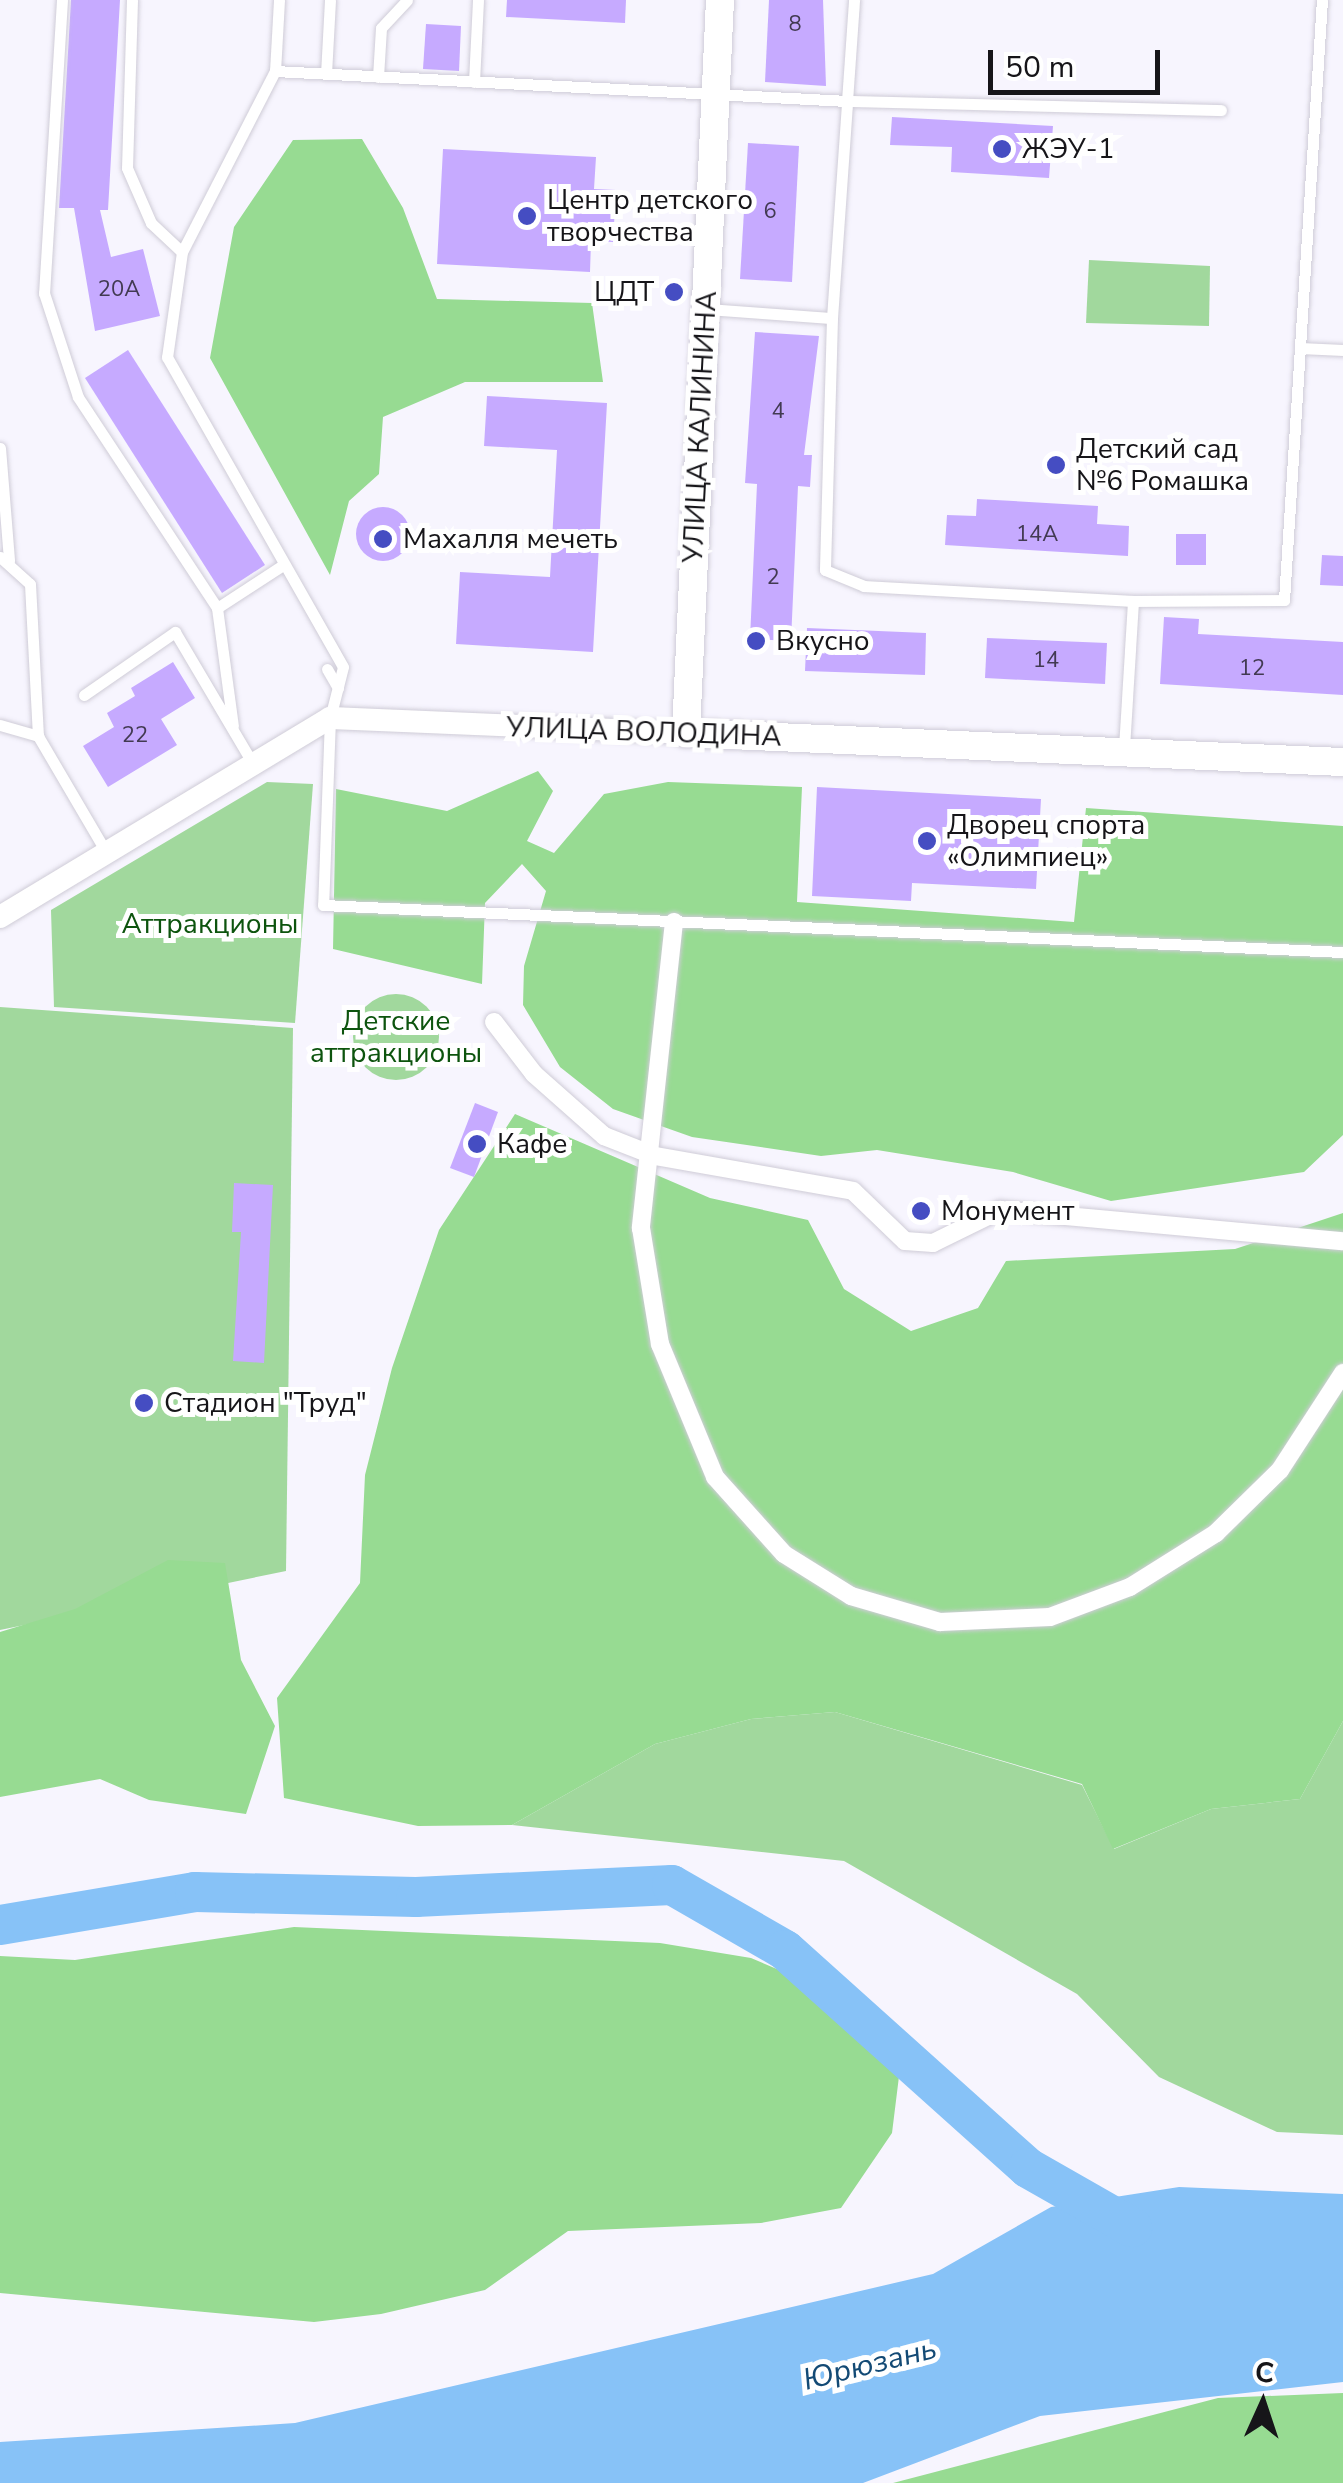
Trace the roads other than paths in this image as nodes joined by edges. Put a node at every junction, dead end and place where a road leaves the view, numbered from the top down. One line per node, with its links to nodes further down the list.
1 (62, 0): 26 (lane)
2 (132, 0): 17 (lane)
3 (279, 0): 10 (lane)
4 (330, 0): 11 (lane)
5 (407, 0): 12 (lane)
6 (478, 0): 13 (lane)
7 (720, 0): 14 (street, УЛИЦА КАЛИНИНА)
8 (854, 0): 15 (lane)
9 (1322, 0): 20 (lane)
10 (275, 71): 11 (lane); 17 (lane)
11 (326, 74): 12 (lane)
12 (378, 77): 13 (lane)
13 (474, 82): 14 (lane)
14 (713, 95): 15 (lane); 18 (street, УЛИЦА КАЛИНИНА)
15 (848, 100): 16 (lane); 19 (lane)
16 (1221, 110)
17 (182, 252): 24 (lane)
18 (706, 309): 19 (lane); 33 (street, УЛИЦА КАЛИНИНА)
19 (832, 318): 25 (lane)
20 (1300, 348): 21 (lane); 25 (lane)
21 (1343, 350)
22 (0, 448): 23 (lane)
23 (4, 559): 34 (lane)
24 (283, 565): 26 (lane); 28 (lane)
25 (1133, 600): 35 (lane)
26 (217, 608): 32 (lane)
27 (327, 669): 28 (lane)
28 (338, 688): 30 (lane)
29 (84, 695): 32 (lane)
30 (330, 718): 33 (street, УЛИЦА ВОЛОДИНА); 36 (street); 40 (lane)
31 (0, 726): 34 (lane)
32 (233, 726): 36 (lane)
33 (686, 734): 35 (street, УЛИЦА ВОЛОДИНА)
34 (38, 736): 38 (lane)
35 (1124, 750): 37 (street, УЛИЦА ВОЛОДИНА)
36 (252, 762): 38 (street)
37 (1343, 762)
38 (103, 848): 39 (street)
39 (0, 918)
40 (674, 922): 41 (lane); 43 (street)
41 (1343, 952)
42 (494, 1022): 43 (street)
43 (655, 1156): 44 (street); 45 (street)
44 (1343, 1241)
45 (1343, 1373)

